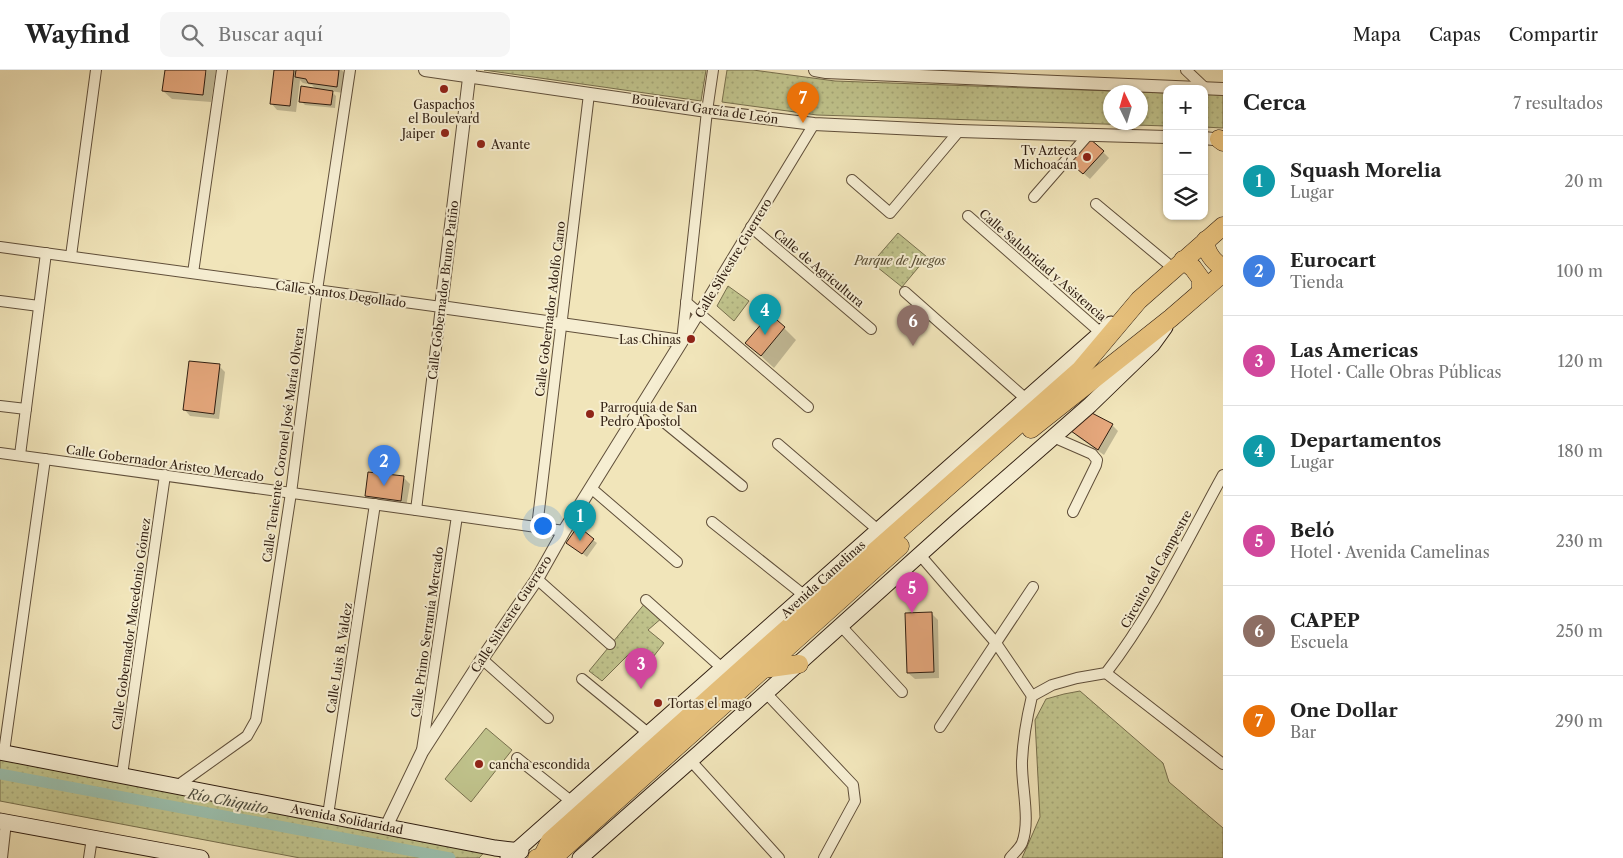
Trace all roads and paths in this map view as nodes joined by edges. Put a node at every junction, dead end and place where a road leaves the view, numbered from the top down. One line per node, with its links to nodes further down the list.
1 (96, 70): 28 (street)
2 (222, 70): 31 (street)
3 (350, 70): 33 (street, Calle Teniente Coronel José María Olvera)
4 (425, 70): 8 (street, Boulevard García de León)
5 (713, 70): 14 (street)
6 (1186, 70): 9 (street)
7 (822, 71): 10 (street)
8 (469, 73): 13 (street, Boulevard García de León); 40 (street, Calle Gobernador Bruno Patiño)
9 (1202, 85)
10 (1163, 86)
11 (1208, 88): 12 (street)
12 (1223, 89)
13 (589, 94): 14 (street, Boulevard García de León); 43 (street, Calle Gobernador Adolfo Cano)
14 (706, 111): 15 (street, Boulevard García de León); 38 (street)
15 (814, 124): 16 (street, Boulevard García de León); 24 (street, Calle Silvestre Guerrero)
16 (959, 131): 17 (street, Boulevard García de León); 19 (street)
17 (1088, 135): 18 (street, Boulevard García de León); 20 (street)
18 (1163, 137)
19 (852, 180)
20 (1034, 197)
21 (1096, 204): 29 (street)
22 (968, 216): 45 (street, Calle Salubridad y Asistencia)
23 (1223, 226): 25 (highway, Avenida Camelinas)
24 (751, 227): 41 (street, Calle Silvestre Guerrero); 44 (street, Calle de Agricultura)
25 (1206, 240): 29 (highway, Avenida Camelinas); 30 (highway)
26 (0, 246): 27 (street, Calle Santos Degollado)
27 (46, 253): 28 (street, Calle Santos Degollado); 39 (street)
28 (71, 256): 31 (street, Calle Santos Degollado)
29 (1179, 265): 35 (highway); 36 (highway, Avenida Camelinas)
30 (1223, 268)
31 (193, 273): 33 (street, Calle Santos Degollado)
32 (1223, 273): 35 (highway, Avenida Camelinas)
33 (317, 290): 40 (street, Calle Santos Degollado); 61 (street, Calle Teniente Coronel José María Olvera)
34 (905, 292): 47 (street)
35 (1201, 292): 42 (highway, Avenida Camelinas)
36 (1139, 300): 45 (main road, Avenida Camelinas); 81 (highway, Avenida Camelinas)
37 (0, 301): 39 (street)
38 (686, 302): 41 (street); 46 (street)
39 (39, 306): 51 (street)
40 (441, 308): 43 (street, Calle Santos Degollado); 63 (street, Calle Gobernador Bruno Patiño)
41 (700, 313): 46 (street, Calle Silvestre Guerrero); 50 (street)
42 (1171, 318): 52 (main road, Avenida Camelinas); 81 (highway, Avenida Camelinas)
43 (560, 324): 46 (street, Calle Santos Degollado); 67 (street, Calle Gobernador Adolfo Cano)
44 (871, 329)
45 (1101, 333): 47 (main road, Avenida Camelinas)
46 (682, 341): 48 (street, Calle Silvestre Guerrero)
47 (1026, 399): 68 (main road, Avenida Camelinas)
48 (642, 404): 59 (street); 60 (street, Calle Silvestre Guerrero)
49 (0, 406): 51 (street)
50 (808, 407)
51 (26, 409): 55 (street)
52 (1053, 437): 64 (street); 70 (main road, Avenida Camelinas)
53 (778, 444): 68 (street)
54 (0, 453): 55 (street, Calle Gobernador Aristeo Mercado)
55 (20, 455): 56 (street, Calle Gobernador Aristeo Mercado)
56 (45, 459): 57 (street, Calle Gobernador Aristeo Mercado); 92 (street)
57 (166, 475): 61 (street, Calle Gobernador Aristeo Mercado); 97 (street, Calle Gobernador Macedonio Gómez)
58 (1223, 475): 84 (street, Circuito del Campestre)
59 (742, 486)
60 (591, 488): 69 (street, Calle Silvestre Guerrero); 71 (street)
61 (291, 492): 62 (street, Calle Gobernador Aristeo Mercado); 98 (street, Calle Teniente Coronel José María Olvera)
62 (375, 504): 63 (street, Calle Gobernador Aristeo Mercado); 100 (street, Calle Luis B. Valdez)
63 (416, 510): 65 (street, Calle Gobernador Aristeo Mercado)
64 (1073, 512)
65 (457, 516): 67 (street, Calle Gobernador Aristeo Mercado); 93 (street, Calle Primo Serranía Mercado)
66 (712, 522): 74 (street)
67 (537, 527): 69 (street, Calle Gobernador Aristeo Mercado)
68 (878, 530): 74 (main road, Avenida Camelinas)
69 (564, 532): 72 (street, Calle Silvestre Guerrero)
70 (920, 555): 76 (main road, Avenida Camelinas); 77 (street)
71 (677, 562)
72 (537, 579): 78 (street); 80 (street, Calle Silvestre Guerrero)
73 (1034, 587): 77 (street)
74 (805, 596): 79 (main road, Avenida Camelinas)
75 (646, 600): 83 (street)
76 (841, 626): 82 (main road, Avenida Camelinas); 86 (street)
77 (996, 643): 88 (street); 90 (street)
78 (610, 644)
79 (737, 655): 81 (highway); 83 (main road, Avenida Camelinas)
80 (482, 659): 89 (street); 93 (street, Calle Silvestre Guerrero)
81 (761, 661): 82 (highway); 110 (highway, Avenida Camelinas)
82 (799, 664): 87 (main road, Avenida Camelinas)
83 (723, 669): 91 (main road, Avenida Camelinas)
84 (1106, 673): 88 (street); 96 (street)
85 (582, 679): 91 (street)
86 (902, 692)
87 (766, 693): 95 (main road, Avenida Camelinas); 113 (street)
88 (1032, 696): 114 (street)
89 (548, 718)
90 (940, 727)
91 (648, 733): 99 (main road, Avenida Camelinas)
92 (2, 752): 97 (main road, Avenida Solidaridad)
93 (422, 752): 102 (street, Calle Silvestre Guerrero)
94 (518, 758): 99 (street)
95 (691, 761): 111 (main road, Avenida Camelinas); 112 (street)
96 (1223, 764)
97 (122, 775): 98 (main road, Avenida Solidaridad)
98 (177, 786): 100 (main road, Avenida Solidaridad)
99 (572, 802): 105 (main road, Avenida Camelinas)
100 (328, 816): 102 (main road, Avenida Solidaridad)
101 (3, 821): 103 (main road); 107 (street)
102 (386, 827): 104 (main road, Avenida Solidaridad)
103 (92, 838): 106 (main road); 108 (street)
104 (492, 852): 105 (main road, Avenida Solidaridad)
105 (512, 855): 110 (main road, Avenida Solidaridad)
106 (179, 856): 109 (main road)
107 (2, 858)
108 (89, 858)
109 (201, 858)
110 (544, 858)
111 (580, 858)
112 (779, 858)
113 (824, 858)
114 (1010, 858)

